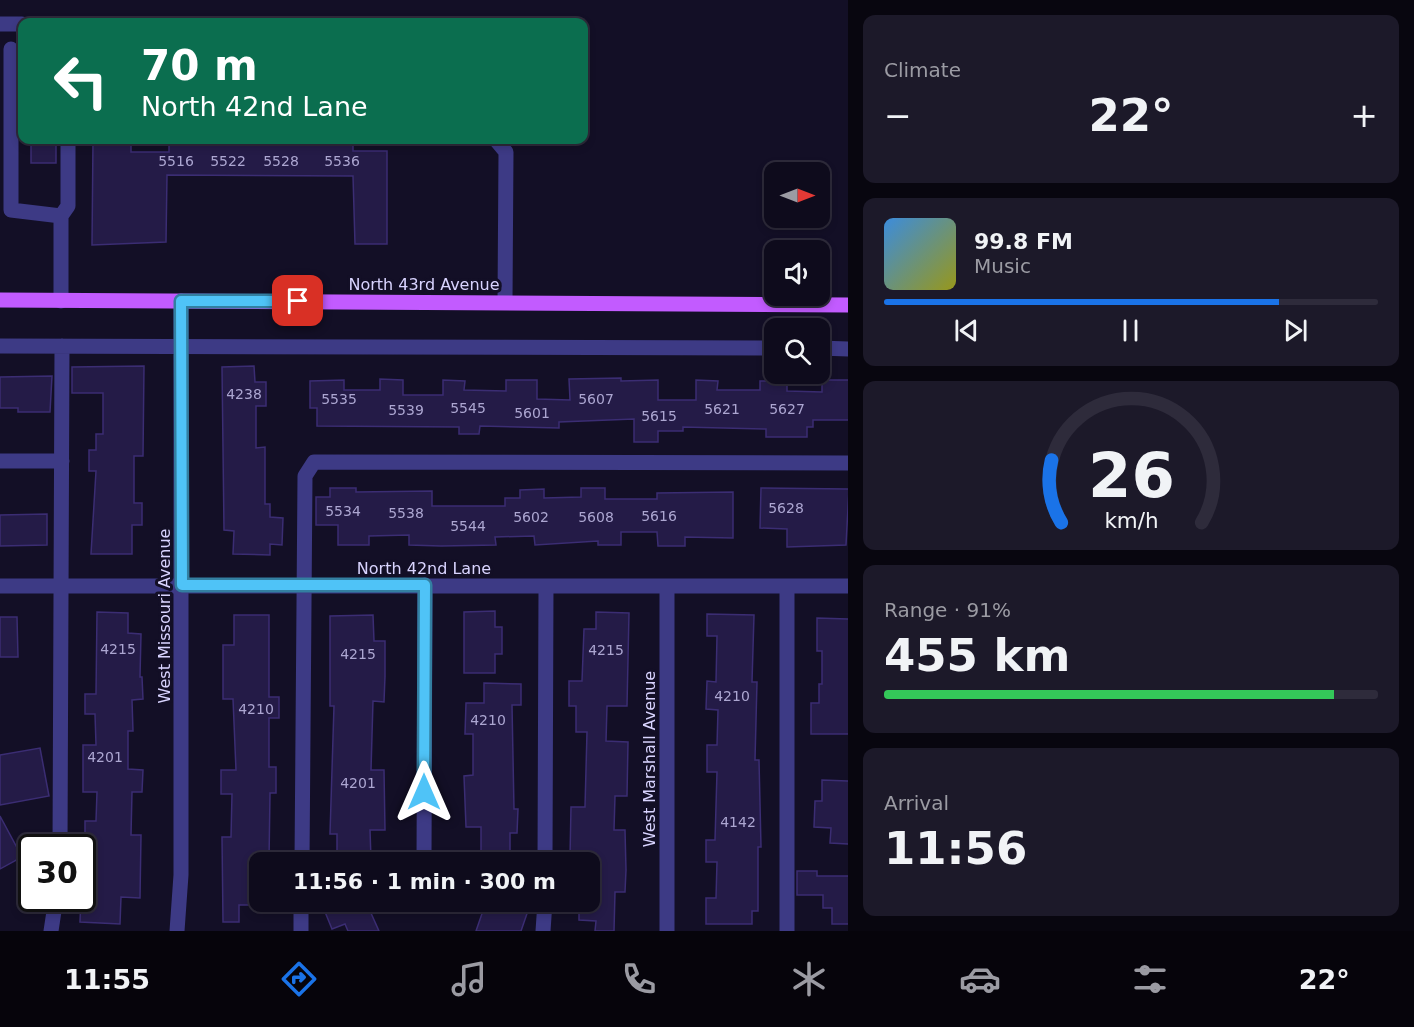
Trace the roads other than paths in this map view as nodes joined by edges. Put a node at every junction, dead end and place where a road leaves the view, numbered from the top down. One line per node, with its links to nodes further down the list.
1 (0, 24): 2 (street)
2 (18, 24)
3 (10, 49): 4 (street)
4 (16, 120): 7 (street)
5 (68, 144): 7 (street)
6 (499, 144): 11 (street)
7 (61, 216): 9 (street)
8 (0, 300): 9 (main road, North 43rd Avenue)
9 (61, 301): 10 (main road, North 43rd Avenue)
10 (181, 301): 11 (main road, North 43rd Avenue); 15 (street, West Missouri Avenue)
11 (505, 303): 12 (main road, North 43rd Avenue)
12 (848, 305)
13 (0, 346): 14 (street)
14 (62, 346): 15 (street); 20 (street)
15 (180, 347): 16 (street); 23 (street, West Missouri Avenue)
16 (764, 348)
17 (830, 348): 18 (street)
18 (848, 349)
19 (0, 461): 20 (street)
20 (62, 461): 22 (street)
21 (848, 463): 24 (street)
22 (62, 585): 23 (street, North 42nd Lane); 26 (street, North 42nd Lane); 31 (street)
23 (182, 585): 24 (street, North 42nd Lane); 39 (street, West Missouri Avenue)
24 (304, 585): 25 (street, North 42nd Lane); 32 (street)
25 (425, 585): 27 (street, North 42nd Lane); 33 (street)
26 (0, 586)
27 (546, 586): 28 (street, North 42nd Lane); 34 (street)
28 (667, 586): 30 (street, North 42nd Lane); 42 (street, West Marshall Avenue)
29 (848, 586): 30 (street, North 42nd Lane)
30 (787, 587): 43 (street)
31 (60, 834)
32 (302, 852)
33 (424, 852)
34 (546, 852)
35 (54, 912): 38 (street)
36 (302, 912): 40 (street)
37 (544, 912): 41 (street)
38 (51, 931)
39 (177, 931)
40 (301, 931)
41 (543, 931)
42 (667, 931)
43 (788, 931)

